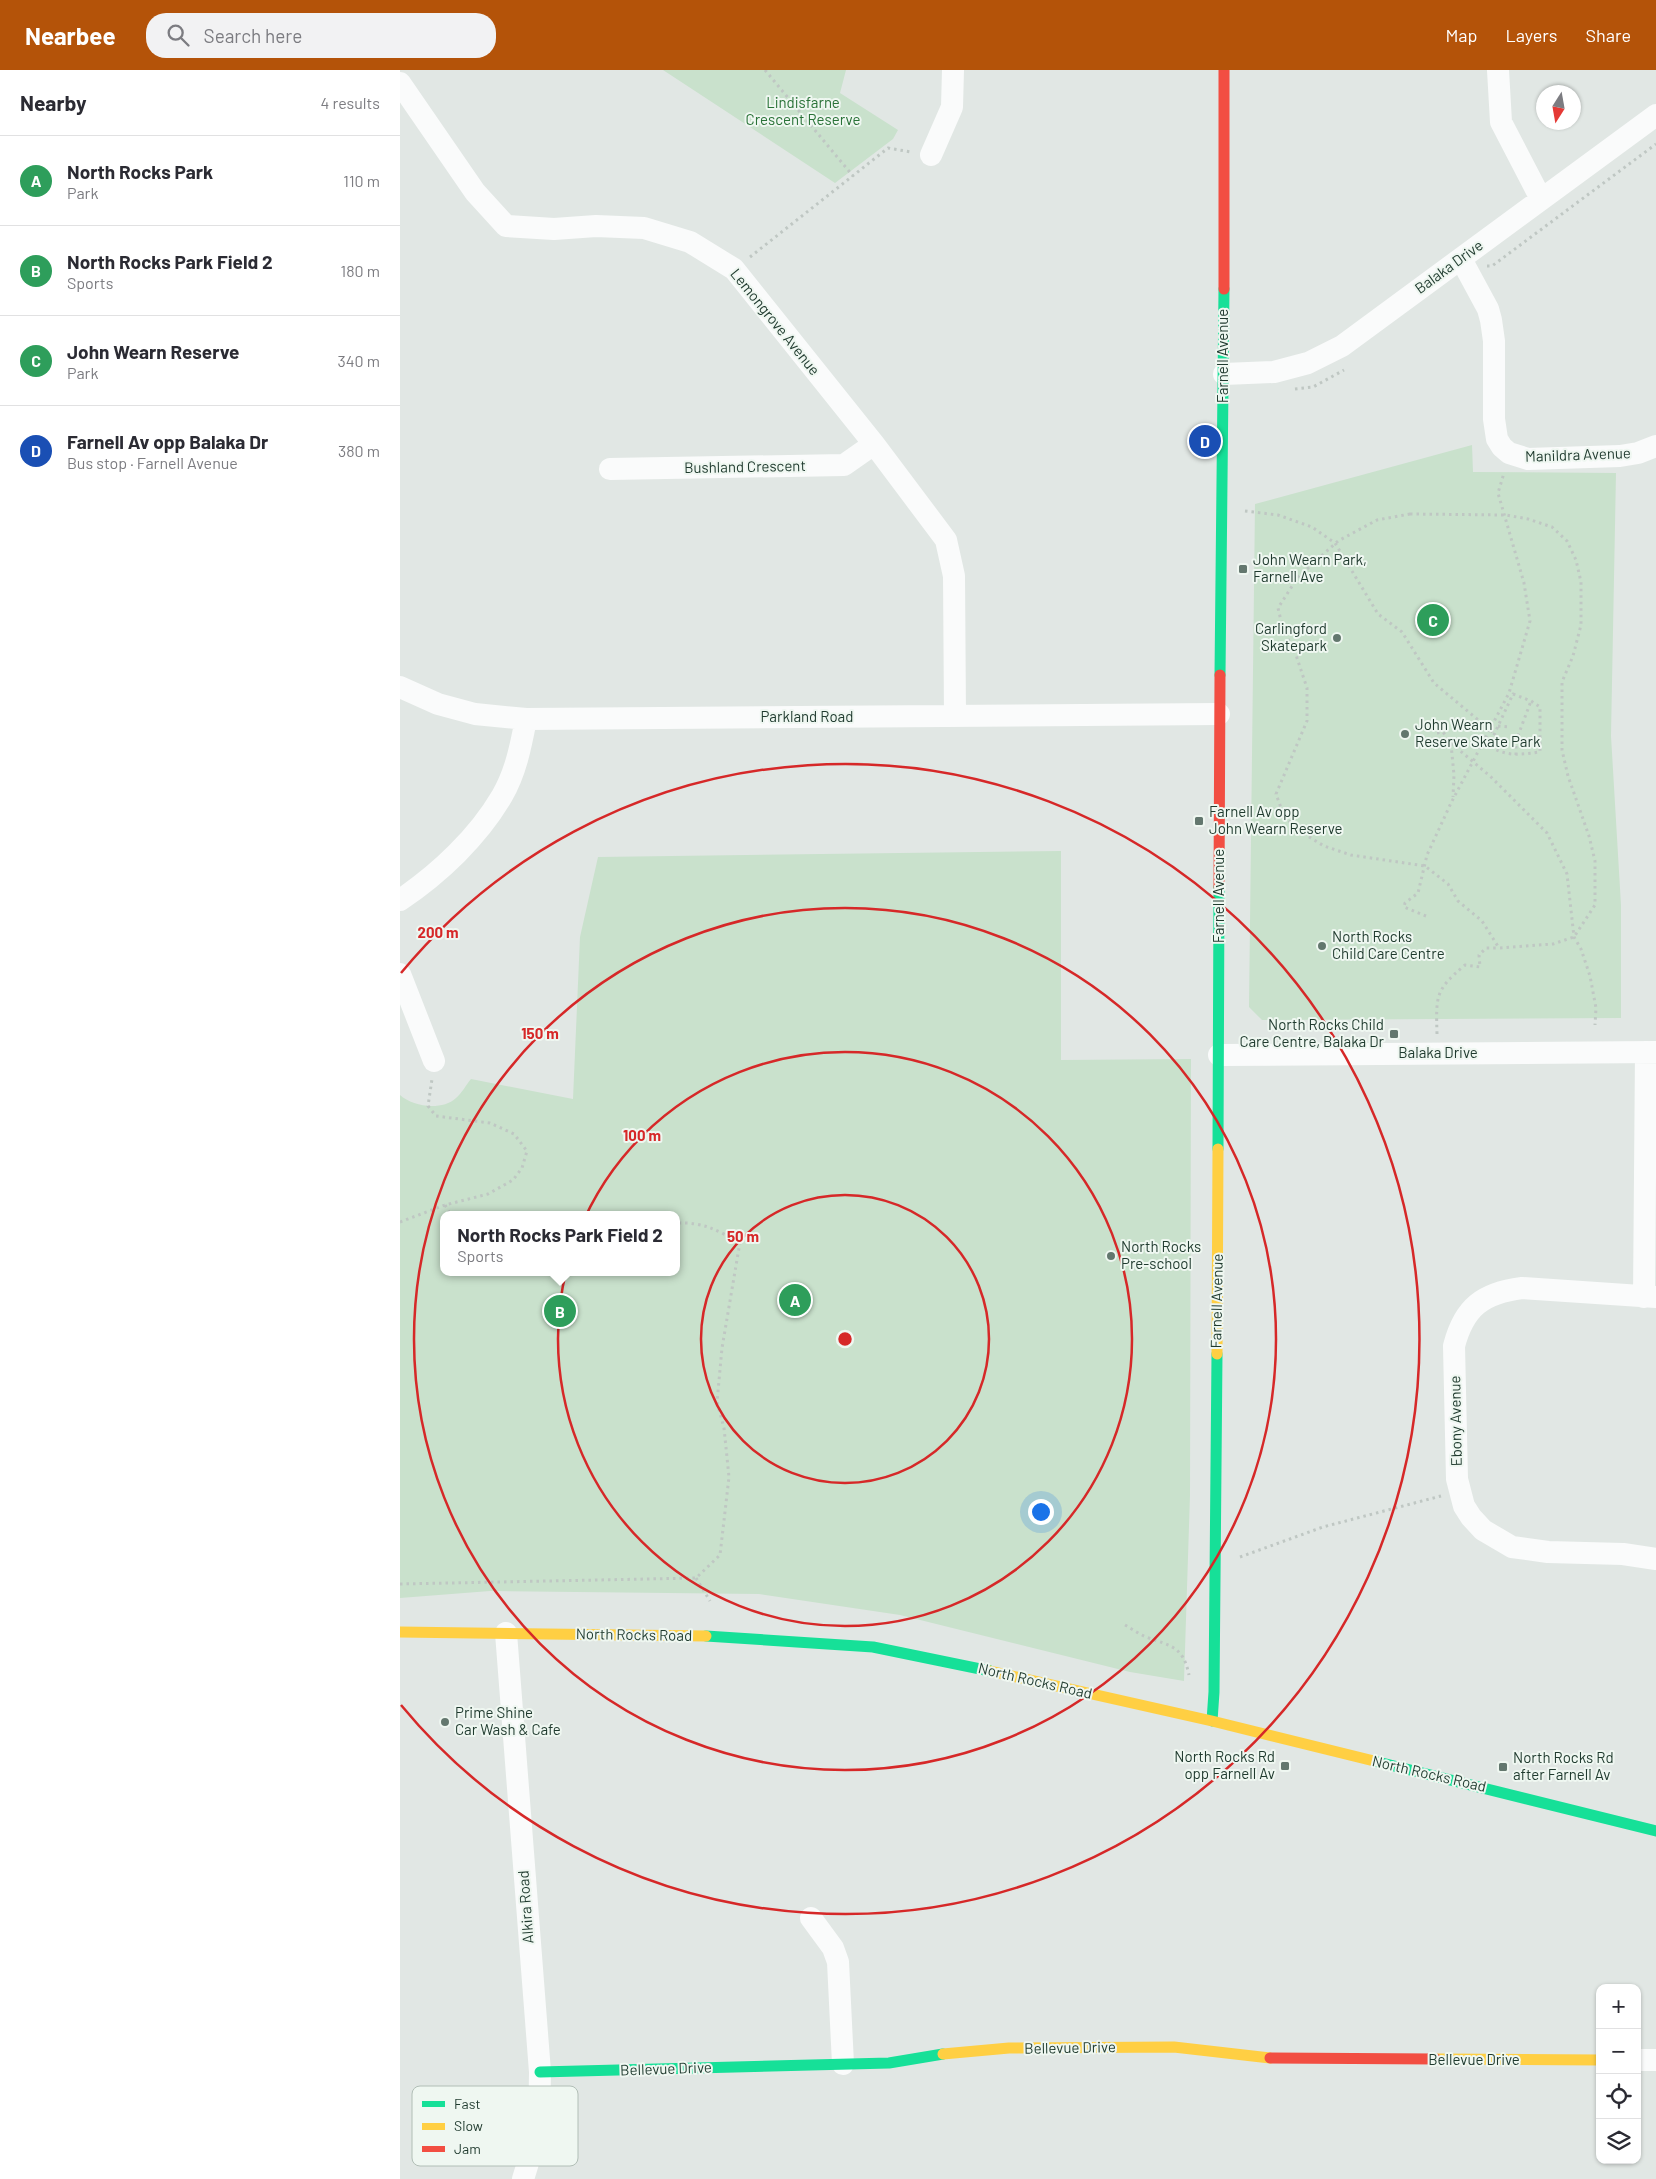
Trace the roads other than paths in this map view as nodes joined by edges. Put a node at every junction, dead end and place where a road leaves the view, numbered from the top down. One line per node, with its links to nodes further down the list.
1 (952, 70): 6 (street)
2 (1224, 70): 9 (street, Farnell Avenue)
3 (1498, 70): 7 (street)
4 (400, 83): 10 (street, Lemongrove Avenue)
5 (1656, 116): 7 (street, Balaka Drive)
6 (931, 155)
7 (1541, 199): 8 (street, Balaka Drive)
8 (1461, 259): 9 (street, Balaka Drive); 11 (street, Manildra Avenue)
9 (1224, 374): 14 (street, Farnell Avenue)
10 (874, 444): 12 (street, Bushland Crescent); 15 (street, Lemongrove Avenue)
11 (1656, 446)
12 (610, 469)
13 (400, 687): 16 (street, Parkland Road)
14 (1219, 714): 15 (street, Parkland Road); 20 (street, Farnell Avenue)
15 (956, 716): 16 (street, Parkland Road)
16 (526, 719): 17 (street)
17 (400, 900)
18 (400, 974): 21 (street)
19 (1651, 1052): 20 (street, Balaka Drive); 22 (street)
20 (1219, 1055): 26 (street, Farnell Avenue)
21 (434, 1061)
22 (1650, 1297): 23 (street, Ebony Avenue)
23 (1656, 1559)
24 (400, 1632): 25 (street, North Rocks Road)
25 (506, 1633): 26 (street, North Rocks Road); 33 (street, Alkira Road)
26 (1212, 1721): 27 (street, North Rocks Road)
27 (1656, 1831)
28 (812, 1918): 32 (street)
29 (1596, 2060): 32 (street, Bellevue Drive)
30 (1641, 2060): 31 (street)
31 (1656, 2060)
32 (843, 2064): 33 (street, Bellevue Drive)
33 (540, 2072): 34 (street, Alkira Road)
34 (540, 2086)
35 (526, 2166): 36 (street, Alkira Road)
36 (522, 2179)

